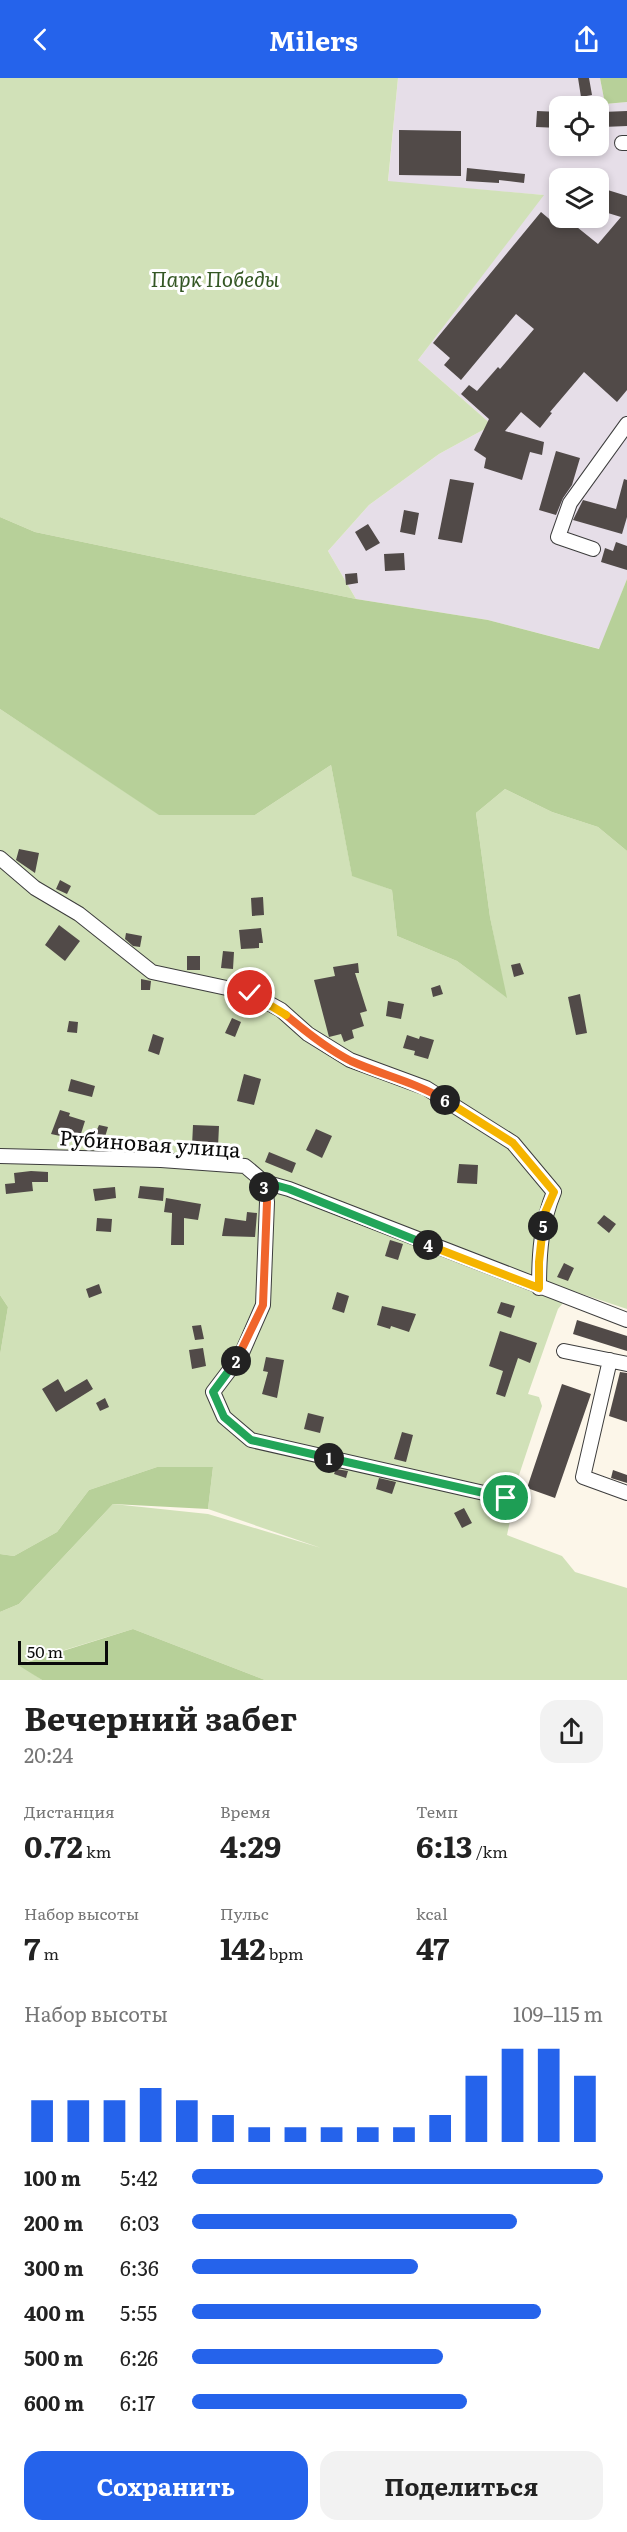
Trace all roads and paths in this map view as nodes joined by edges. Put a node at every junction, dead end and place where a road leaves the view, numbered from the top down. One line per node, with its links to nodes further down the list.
1 (627, 424): 2 (street)
2 (592, 549)
3 (0, 858): 6 (street)
4 (0, 1156): 5 (street, Рубиновая улица)
5 (264, 1182): 6 (street, Рубиновая улица); 12 (street)
6 (539, 1288): 7 (street, Рубиновая улица)
7 (627, 1320)
8 (564, 1351): 9 (street)
9 (610, 1360): 10 (street); 11 (street)
10 (627, 1364)
11 (627, 1493)
12 (506, 1498)

